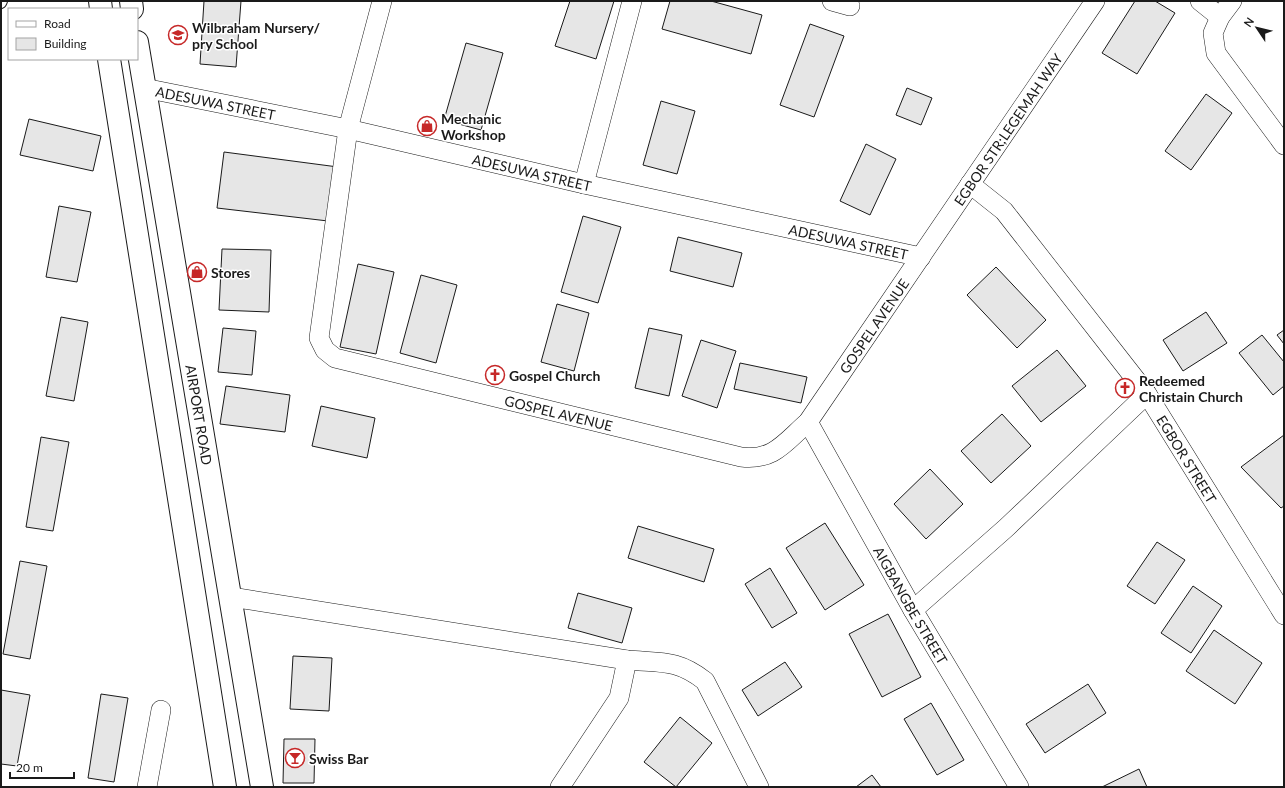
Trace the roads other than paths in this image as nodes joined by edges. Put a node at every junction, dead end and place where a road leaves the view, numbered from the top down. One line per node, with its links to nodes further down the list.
1 (382, 1): 12 (street, GOSPEL AVENUE)
2 (632, 1): 14 (street)
3 (832, 1): 7 (street)
4 (1095, 1): 15 (street, EGBOR STR;LEGEMAH WAY)
5 (1200, 1): 8 (street)
6 (1232, 1): 8 (street)
7 (850, 6)
8 (1220, 17): 13 (street)
9 (138, 49): 11 (main road, AIRPORT ROAD)
10 (109, 60): 25 (main road)
11 (144, 88): 12 (street, ADESUWA STREET); 19 (main road, AIRPORT ROAD)
12 (348, 129): 14 (street, ADESUWA STREET); 18 (street, GOSPEL AVENUE)
13 (1284, 145)
14 (584, 184): 16 (street, ADESUWA STREET)
15 (970, 184): 16 (street, EGBOR STR;LEGEMAH WAY); 17 (street, EGBOR STREET)
16 (921, 257): 18 (street, GOSPEL AVENUE)
17 (1148, 394): 20 (street); 21 (street, EGBOR STREET)
18 (808, 422): 20 (street, AIGBANGBE STREET)
19 (231, 596): 22 (street); 26 (main road, AIRPORT ROAD)
20 (913, 610): 29 (street, AIGBANGBE STREET)
21 (1284, 615)
22 (627, 660): 27 (street); 28 (street)
23 (161, 710): 24 (street)
24 (147, 787)
25 (225, 787)
26 (262, 787)
27 (560, 787)
28 (759, 787)
29 (1018, 787)

